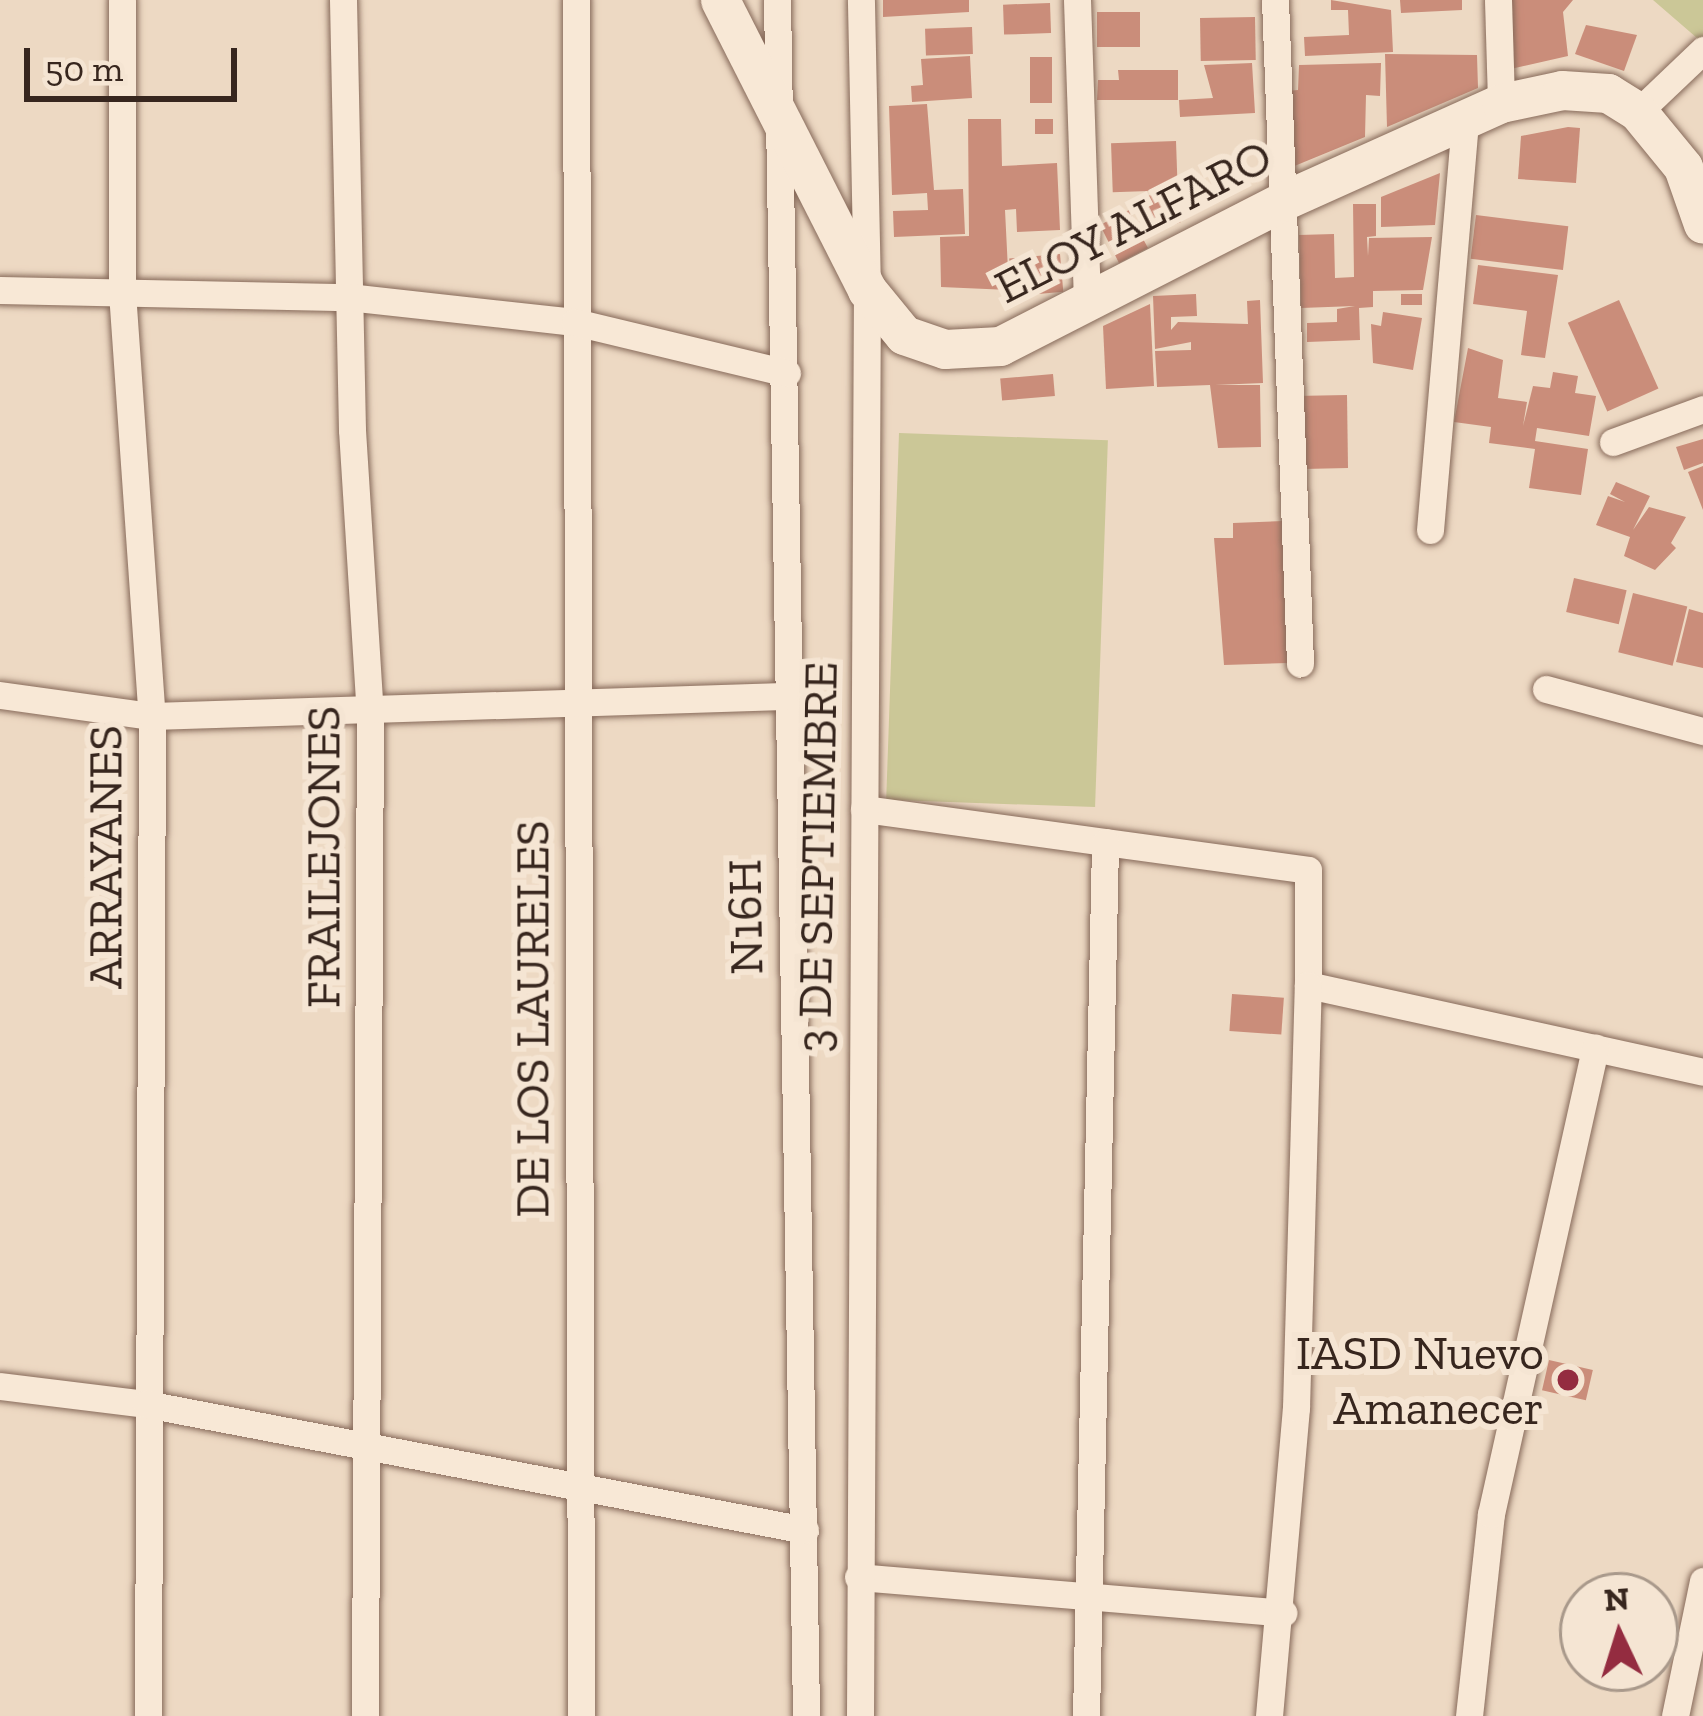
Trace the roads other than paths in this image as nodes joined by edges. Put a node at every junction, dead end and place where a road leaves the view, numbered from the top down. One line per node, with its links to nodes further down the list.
1 (122, 0): 19 (street, ARRAYANES)
2 (343, 0): 20 (street, FRAILEJONES)
3 (577, 0): 22 (street, DE LOS LAURELES)
4 (720, 0): 13 (street, ELOY ALFARO)
5 (777, 0): 13 (street, N16H)
6 (861, 0): 18 (street, 3 DE SEPTIEMBRE)
7 (1077, 0): 21 (street)
8 (1275, 0): 15 (street)
9 (1498, 0): 11 (street)
10 (1703, 50): 12 (street)
11 (1501, 103): 12 (street, ELOY ALFARO); 14 (street, ELOY ALFARO)
12 (1638, 112): 16 (street, ELOY ALFARO)
13 (779, 117): 18 (street, ELOY ALFARO); 23 (street, N16H)
14 (1465, 121): 15 (street, ELOY ALFARO); 26 (street)
15 (1282, 201): 21 (street, ELOY ALFARO); 27 (street)
16 (1703, 224)
17 (0, 290): 19 (street)
18 (867, 290): 21 (street, ELOY ALFARO); 35 (street, 3 DE SEPTIEMBRE)
19 (122, 292): 20 (street); 33 (street, ARRAYANES)
20 (348, 297): 22 (street); 32 (street, FRAILEJONES)
21 (1087, 300)
22 (575, 322): 23 (street); 31 (street, DE LOS LAURELES)
23 (787, 373): 30 (street, N16H)
24 (1703, 409): 25 (street)
25 (1613, 442)
26 (1430, 530)
27 (1300, 664)
28 (1546, 689): 34 (street)
29 (0, 695): 33 (street)
30 (784, 696): 31 (street); 44 (street, N16H)
31 (578, 705): 32 (street); 43 (street, DE LOS LAURELES)
32 (370, 713): 33 (street); 42 (street, FRAILEJONES)
33 (152, 716): 41 (street, ARRAYANES)
34 (1703, 731)
35 (864, 809): 36 (street); 45 (street, 3 DE SEPTIEMBRE)
36 (1106, 842): 37 (street); 47 (street)
37 (1308, 985): 38 (street); 48 (street)
38 (1595, 1047): 39 (street); 56 (street)
39 (1703, 1072)
40 (0, 1386): 41 (street)
41 (146, 1404): 42 (street); 49 (street, ARRAYANES)
42 (362, 1445): 43 (street); 50 (street, FRAILEJONES)
43 (577, 1489): 44 (street); 51 (street, DE LOS LAURELES)
44 (805, 1530): 52 (street, N16H)
45 (858, 1577): 47 (street); 53 (street, 3 DE SEPTIEMBRE)
46 (1703, 1581): 57 (street)
47 (1093, 1598): 48 (street); 54 (street)
48 (1283, 1613): 55 (street)
49 (148, 1716)
50 (365, 1716)
51 (581, 1716)
52 (806, 1716)
53 (860, 1716)
54 (1086, 1716)
55 (1269, 1716)
56 (1469, 1716)
57 (1675, 1716)

